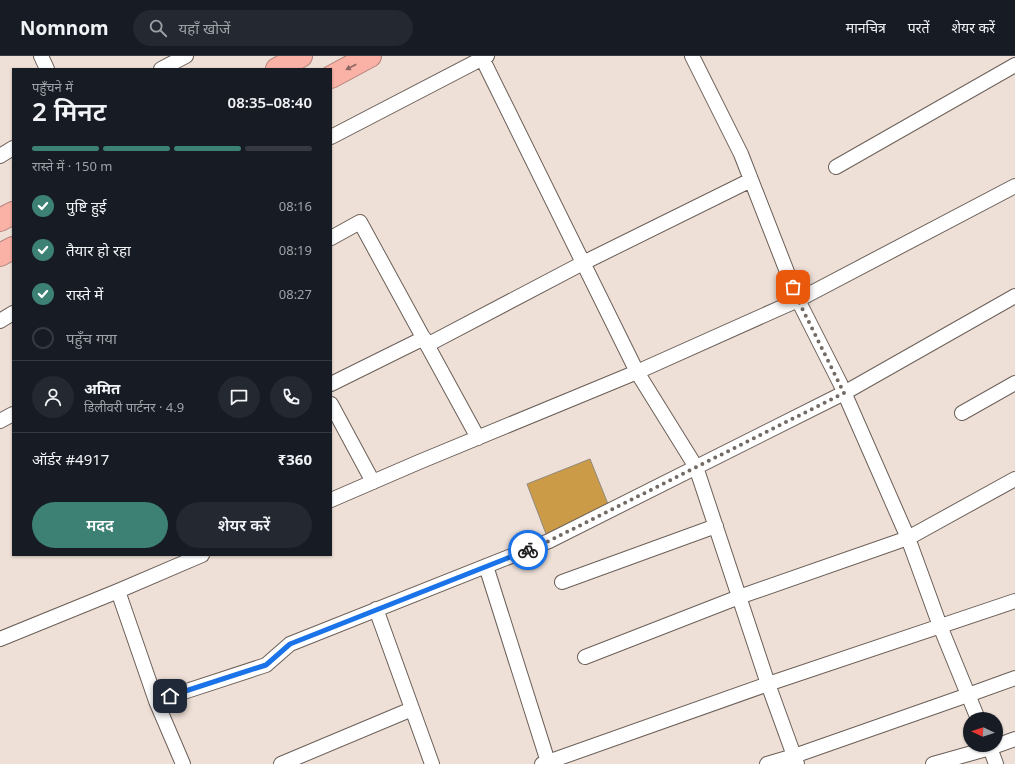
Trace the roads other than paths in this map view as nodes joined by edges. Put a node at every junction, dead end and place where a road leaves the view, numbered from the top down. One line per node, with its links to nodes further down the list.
1 (40, 56): 8 (street)
2 (186, 56): 9 (street)
3 (301, 56): 10 (highway)
4 (370, 56): 11 (highway, one-way to 11)
5 (692, 56): 16 (street)
6 (484, 57): 12 (street); 23 (street)
7 (1015, 65): 15 (street)
8 (46, 68)
9 (163, 68)
10 (280, 68)
11 (332, 76)
12 (332, 136)
13 (12, 149): 14 (street)
14 (0, 156)
15 (836, 167)
16 (751, 180): 23 (street); 25 (street)
17 (1015, 186): 25 (street)
18 (12, 214): 19 (highway)
19 (0, 220)
20 (332, 237): 28 (street)
21 (12, 249): 22 (highway)
22 (0, 255)
23 (583, 262): 28 (street); 29 (street)
24 (1015, 296): 32 (street)
25 (798, 300): 29 (street); 32 (street)
26 (12, 314): 27 (street)
27 (0, 321)
28 (425, 342): 31 (street); 37 (street)
29 (637, 372): 37 (street); 38 (street)
30 (1015, 383): 34 (street)
31 (332, 384)
32 (844, 393): 38 (street); 43 (street)
33 (332, 406): 40 (street)
34 (962, 413)
35 (12, 415): 36 (street)
36 (0, 421)
37 (478, 438): 40 (street)
38 (696, 467): 42 (street); 45 (street)
39 (1015, 479): 43 (street)
40 (373, 482): 41 (street)
41 (332, 500)
42 (716, 526): 46 (street); 48 (street)
43 (908, 538): 48 (street); 51 (street)
44 (200, 556): 47 (street)
45 (486, 566): 50 (street); 65 (street)
46 (562, 582)
47 (118, 591): 52 (street); 57 (street)
48 (739, 597): 53 (street); 55 (street)
49 (1015, 601): 51 (street)
50 (376, 609): 57 (street); 58 (street)
51 (940, 626): 55 (street); 56 (street)
52 (0, 640)
53 (585, 657)
54 (1015, 678): 56 (street)
55 (768, 684): 64 (street); 65 (street)
56 (968, 695): 59 (street); 64 (street)
57 (156, 700): 66 (street)
58 (412, 709): 67 (street); 68 (street)
59 (975, 712)
60 (1015, 739): 61 (street)
61 (1003, 742)
62 (971, 752): 70 (street)
63 (992, 752): 71 (street)
64 (795, 760): 69 (street)
65 (545, 763)
66 (182, 764)
67 (281, 764)
68 (432, 764)
69 (767, 764)
70 (933, 764)
71 (996, 764)

